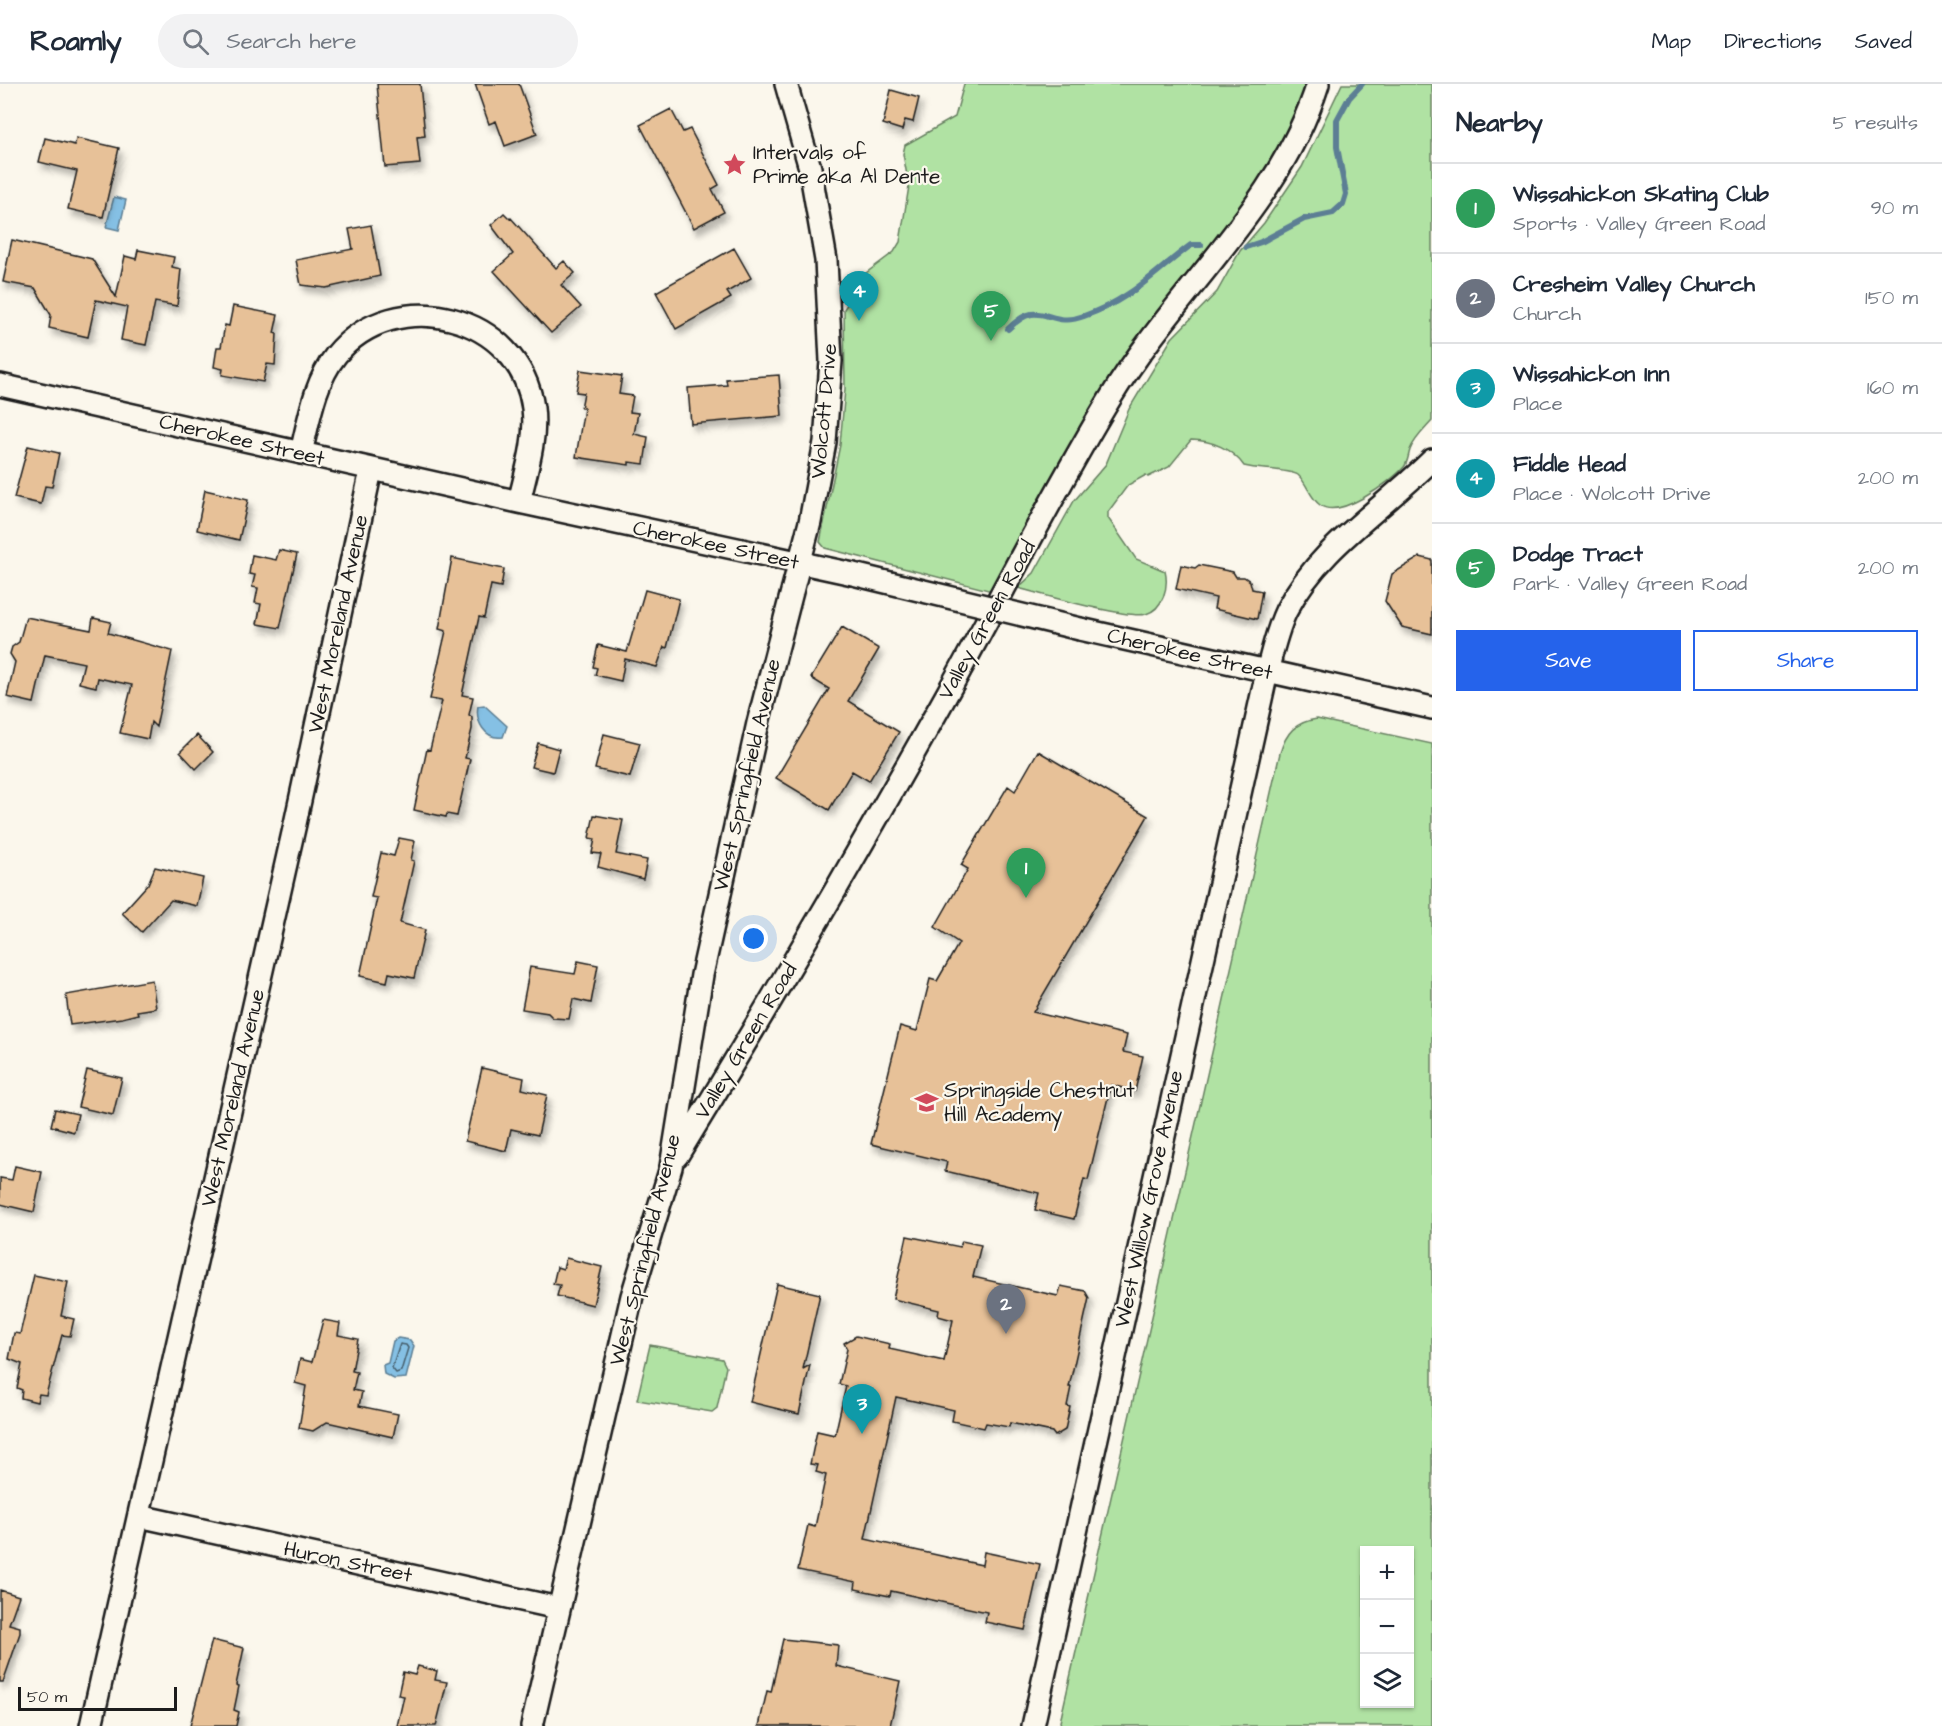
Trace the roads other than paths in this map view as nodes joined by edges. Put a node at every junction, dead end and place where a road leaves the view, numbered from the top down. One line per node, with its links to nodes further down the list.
1 (786, 84): 8 (street, Wolcott Drive)
2 (1318, 84): 11 (street, Valley Green Road)
3 (0, 385): 4 (street, Cherokee Street)
4 (301, 453): 6 (street, Cherokee Street); 7 (street)
5 (1432, 460): 9 (street, West Willow Grove Avenue)
6 (371, 470): 7 (street, Cherokee Street); 12 (street, West Moreland Avenue)
7 (519, 502): 8 (street, Cherokee Street)
8 (799, 562): 9 (street, Cherokee Street, bridge); 11 (street, West Springfield Avenue)
9 (1266, 672): 10 (street, Cherokee Street); 16 (street, West Willow Grove Avenue)
10 (1432, 708)
11 (670, 1167): 13 (street, West Springfield Avenue)
12 (139, 1516): 13 (street, Huron Street); 14 (street, West Moreland Avenue)
13 (558, 1608): 15 (street, West Springfield Avenue)
14 (91, 1726)
15 (532, 1726)
16 (1033, 1726)

